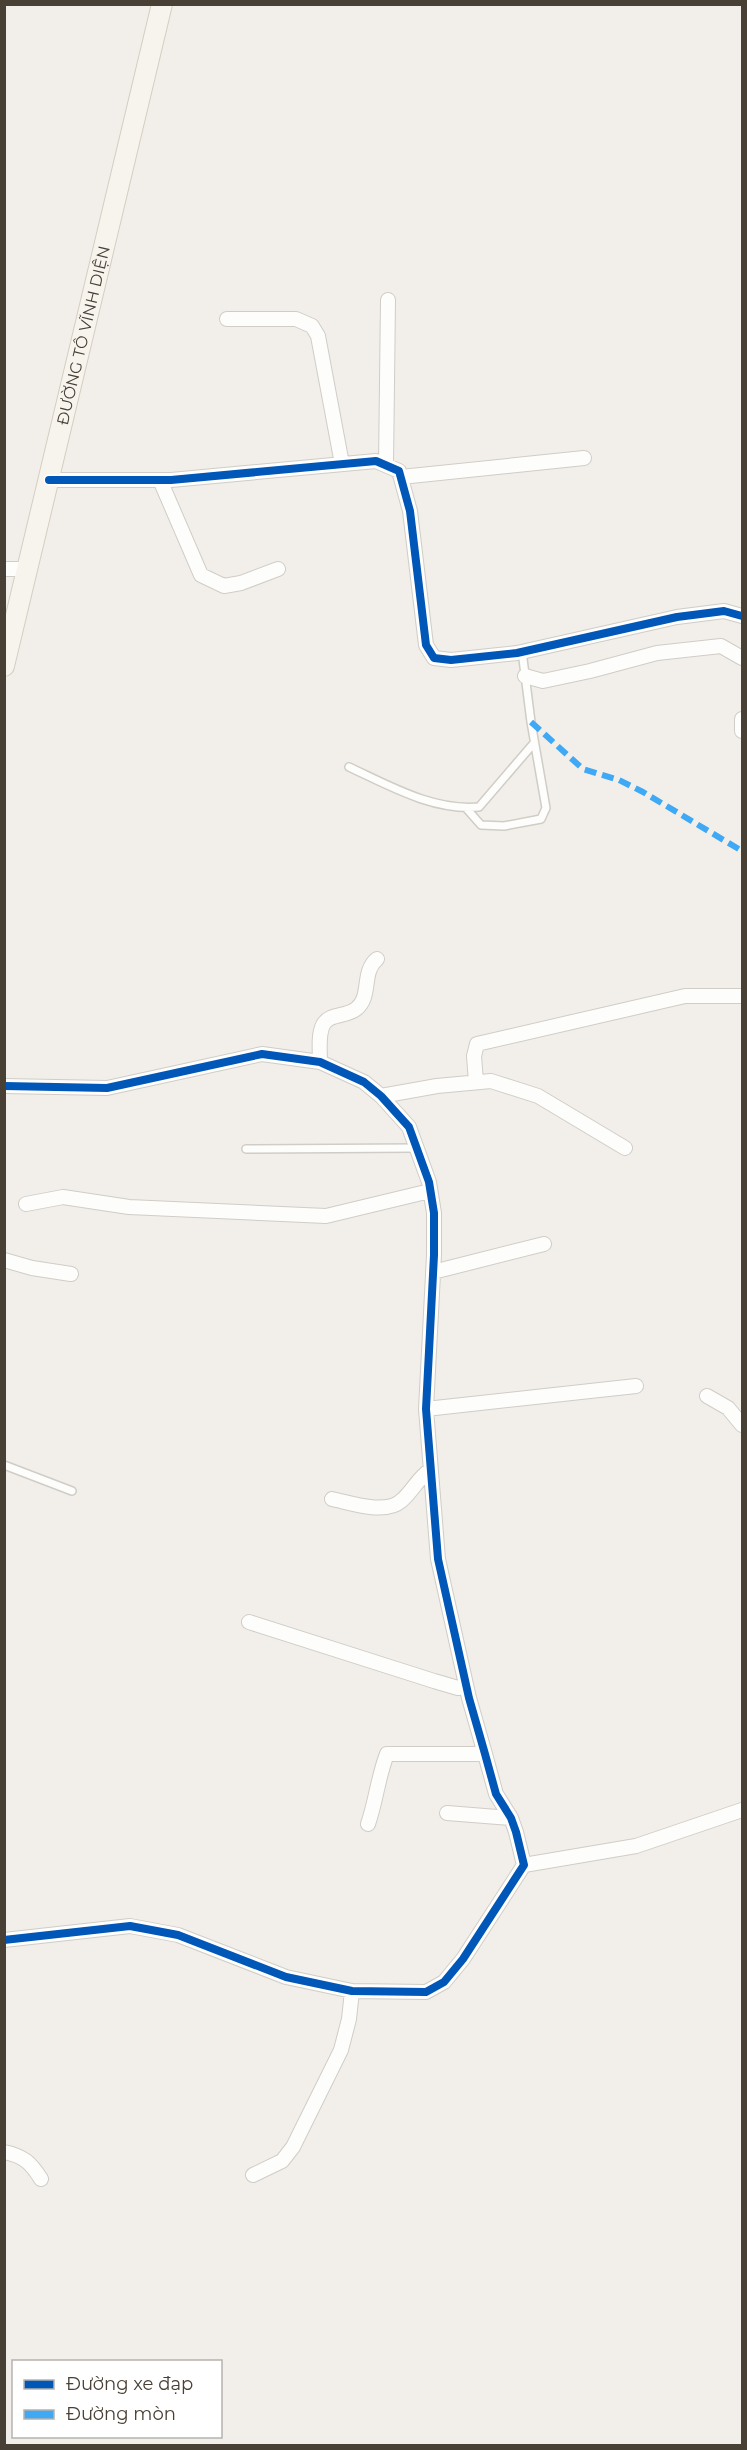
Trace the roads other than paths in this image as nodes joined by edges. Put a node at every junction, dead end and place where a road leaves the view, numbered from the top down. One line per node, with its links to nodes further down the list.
1 (162, 4): 8 (main road, ĐƯỜNG TÔ VĨNH DIỆN)
2 (388, 300): 6 (street)
3 (227, 319): 5 (street)
4 (584, 458): 7 (street)
5 (342, 464): 6 (street); 9 (street)
6 (386, 465): 7 (street)
7 (401, 477): 14 (street)
8 (49, 480): 9 (street); 11 (main road, ĐƯỜNG TÔ VĨNH DIỆN)
9 (160, 480): 12 (street)
10 (4, 569): 11 (street)
11 (27, 569): 16 (main road, ĐƯỜNG TÔ VĨNH DIỆN)
12 (278, 569)
13 (742, 616): 14 (street)
14 (522, 651): 17 (lane)
15 (742, 658): 17 (street)
16 (4, 666)
17 (525, 676): 20 (lane)
18 (742, 719): 19 (street)
19 (742, 731)
20 (534, 743): 22 (lane); 22 (lane)
21 (349, 767): 22 (lane)
22 (466, 808)
23 (377, 959): 25 (street)
24 (742, 996): 26 (street)
25 (320, 1062): 27 (street); 28 (street)
26 (476, 1082): 28 (street); 30 (street)
27 (4, 1086)
28 (381, 1096): 29 (street)
29 (417, 1148): 31 (lane); 32 (street)
30 (625, 1148)
31 (246, 1149)
32 (430, 1191): 33 (street); 36 (street)
33 (26, 1204)
34 (544, 1244): 36 (street)
35 (4, 1260): 37 (street)
36 (433, 1272): 40 (street)
37 (71, 1274)
38 (636, 1386): 40 (street)
39 (707, 1396): 41 (street)
40 (426, 1409): 43 (street)
41 (742, 1425)
42 (4, 1465): 44 (lane)
43 (430, 1470): 45 (street); 47 (street)
44 (72, 1491)
45 (332, 1499)
46 (249, 1622): 47 (street)
47 (466, 1687): 48 (street)
48 (484, 1754): 51 (street); 52 (street)
49 (742, 1810): 53 (street)
50 (447, 1813): 51 (street)
51 (511, 1818): 53 (street)
52 (368, 1824)
53 (524, 1864): 55 (street)
54 (4, 1940): 55 (street)
55 (352, 1991): 57 (street)
56 (4, 2152): 58 (street)
57 (253, 2175)
58 (41, 2179)

